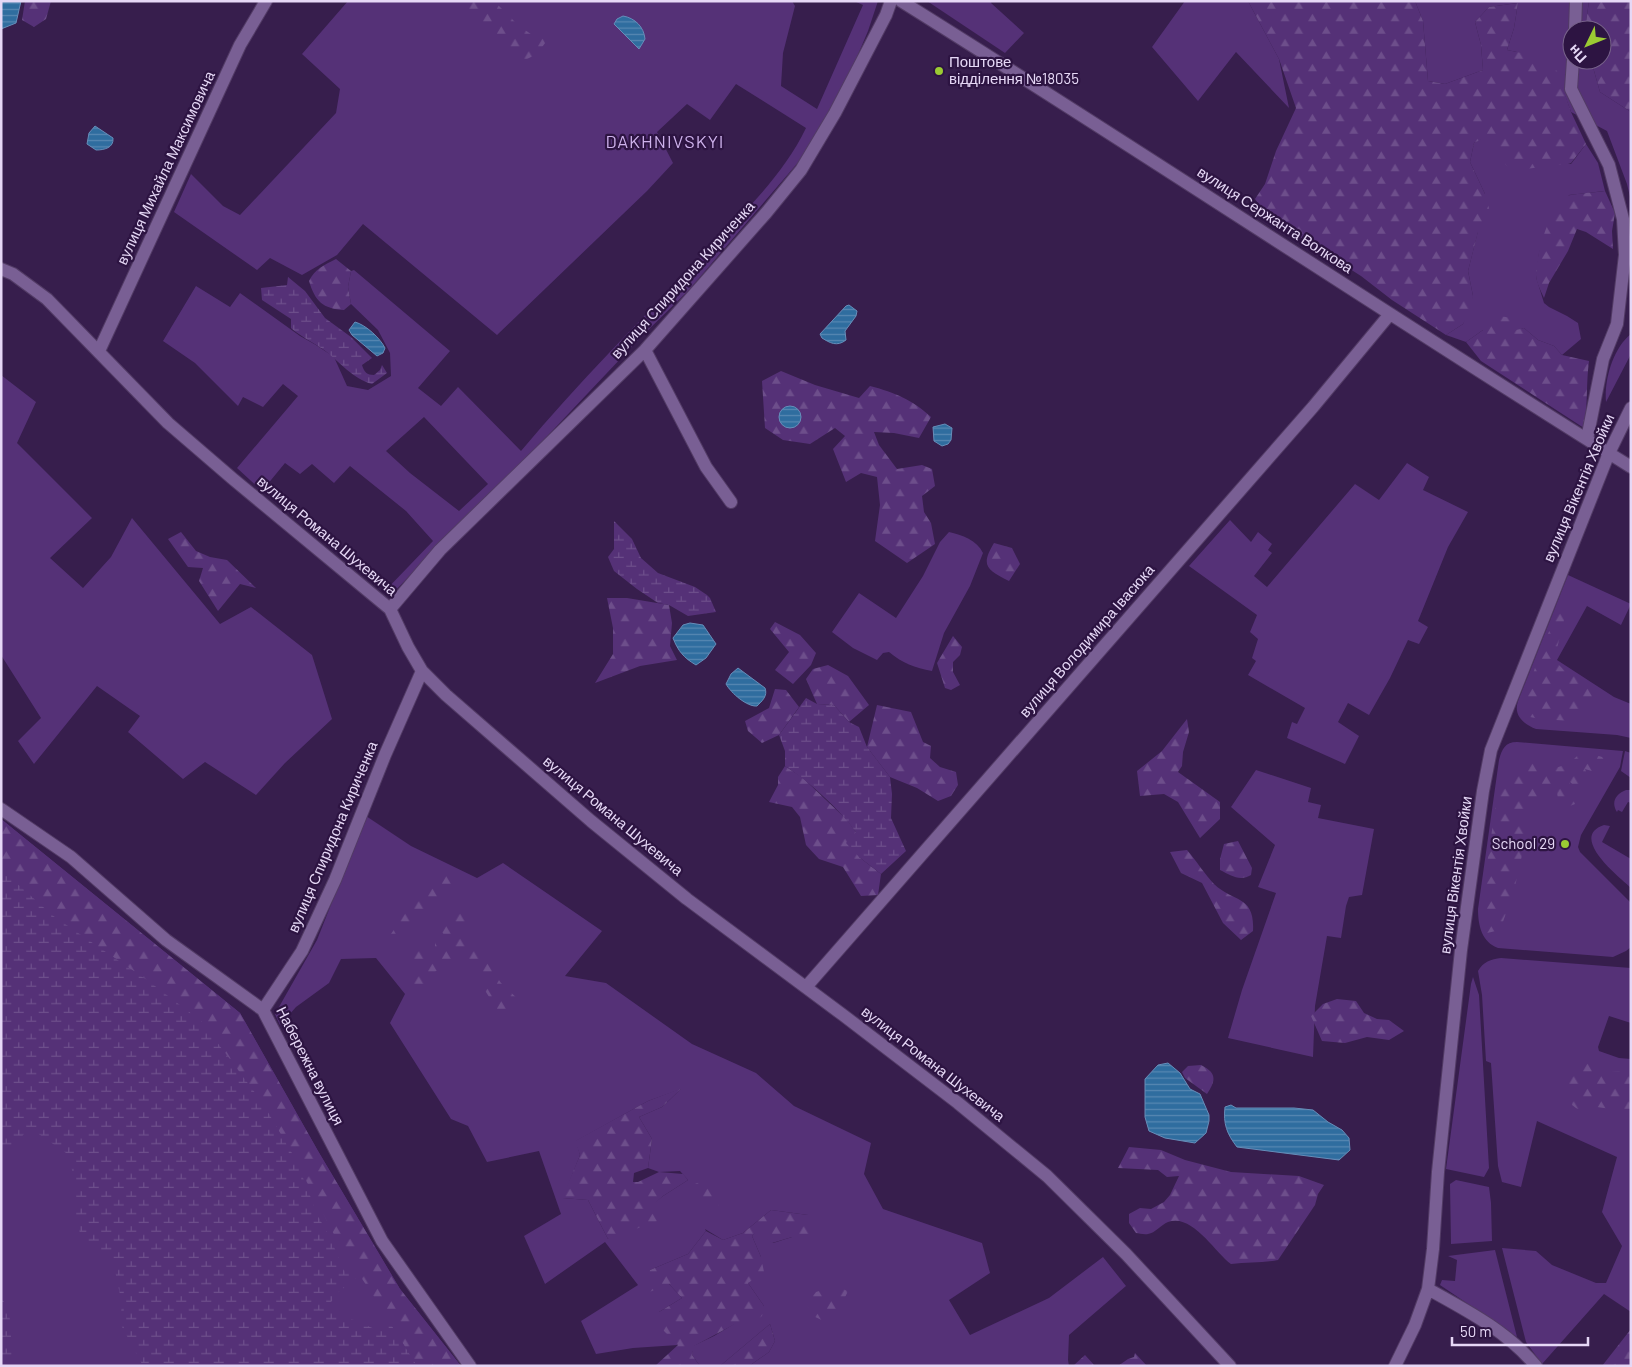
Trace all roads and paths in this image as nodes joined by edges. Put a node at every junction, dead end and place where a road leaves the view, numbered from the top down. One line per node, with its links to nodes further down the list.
1 (266, 1): 10 (street, вулиця Михайла Максимовича)
2 (891, 1): 9 (street, вулиця Спиридона Кириченка)
3 (901, 1): 8 (street, вулиця Сержанта Волкова)
4 (1576, 1): 5 (street)
5 (1576, 20)
6 (1572, 70): 12 (street)
7 (1, 269): 10 (street, вулиця Романа Шухевича)
8 (1390, 314): 12 (street, вулиця Сержанта Волкова); 19 (street, вулиця Володимира Івасюка)
9 (645, 350): 15 (street); 16 (street, вулиця Спиридона Кириченка)
10 (99, 351): 16 (street, вулиця Романа Шухевича)
11 (1631, 408): 13 (street, вулиця Вікентія Хвойки)
12 (1588, 440): 13 (street, вулиця Сержанта Волкова)
13 (1609, 453): 14 (street, вулиця Сержанта Волкова); 21 (street, вулиця Вікентія Хвойки)
14 (1631, 466)
15 (731, 502)
16 (390, 609): 17 (street, вулиця Романа Шухевича)
17 (422, 671): 19 (street, вулиця Романа Шухевича); 20 (street, вулиця Спиридона Кириченка)
18 (1, 809): 20 (street, Набережна вулиця)
19 (806, 987): 23 (street, вулиця Романа Шухевича)
20 (263, 1010): 22 (street, Набережна вулиця)
21 (1428, 1288): 24 (street, вулиця Вікентія Хвойки); 25 (street)
22 (470, 1366)
23 (1230, 1366)
24 (1395, 1366)
25 (1536, 1366)

